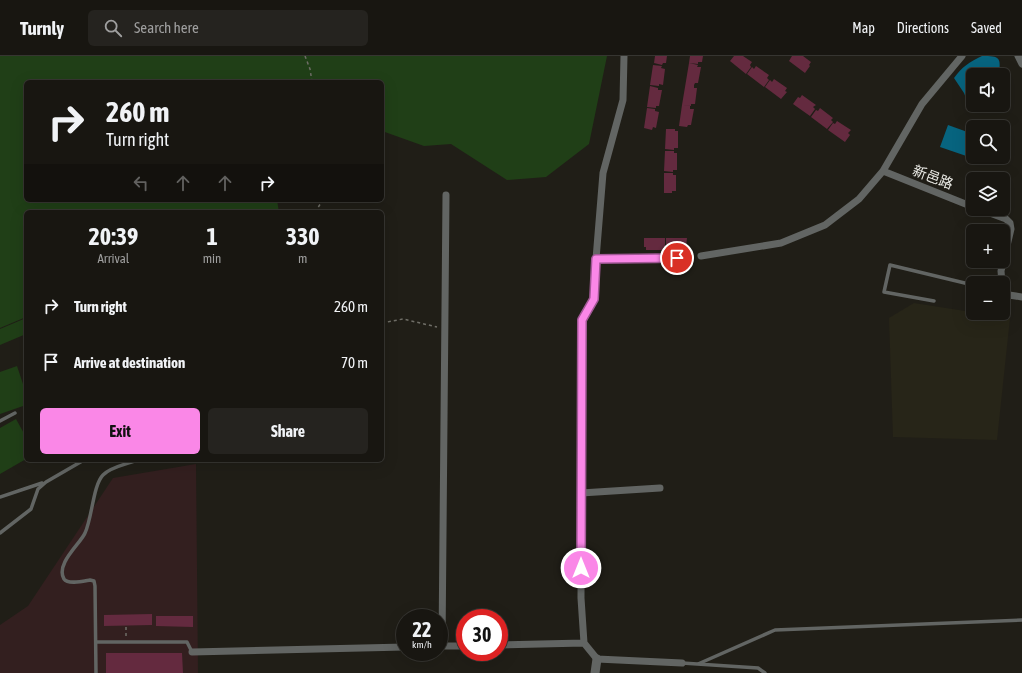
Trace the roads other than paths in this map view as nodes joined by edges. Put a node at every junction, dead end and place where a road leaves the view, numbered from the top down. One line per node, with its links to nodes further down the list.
1 (624, 56): 11 (street)
2 (962, 56): 5 (street)
3 (1018, 56): 4 (street)
4 (1022, 64)
5 (883, 172): 7 (street, 新邑路); 9 (street)
6 (446, 195): 26 (street)
7 (966, 203)
8 (998, 216): 12 (street)
9 (701, 256)
10 (677, 258): 11 (street)
11 (596, 259): 23 (street)
12 (1001, 276)
13 (966, 283): 16 (lane)
14 (1010, 295): 15 (street)
15 (1022, 297)
16 (934, 301)
17 (15, 414): 18 (lane)
18 (0, 421)
19 (80, 462): 21 (lane)
20 (131, 462): 28 (lane)
21 (45, 482): 24 (lane); 25 (lane)
22 (660, 488): 23 (street)
23 (581, 493): 29 (street)
24 (0, 497)
25 (0, 533)
26 (441, 609)
27 (1022, 620): 35 (lane)
28 (96, 642): 32 (lane); 36 (lane)
29 (584, 643): 30 (street); 33 (street)
30 (508, 645)
31 (396, 647): 32 (street)
32 (192, 652)
33 (597, 659): 34 (street); 37 (street)
34 (682, 663): 35 (lane)
35 (698, 664): 38 (lane)
36 (96, 673)
37 (595, 673)
38 (764, 673)

